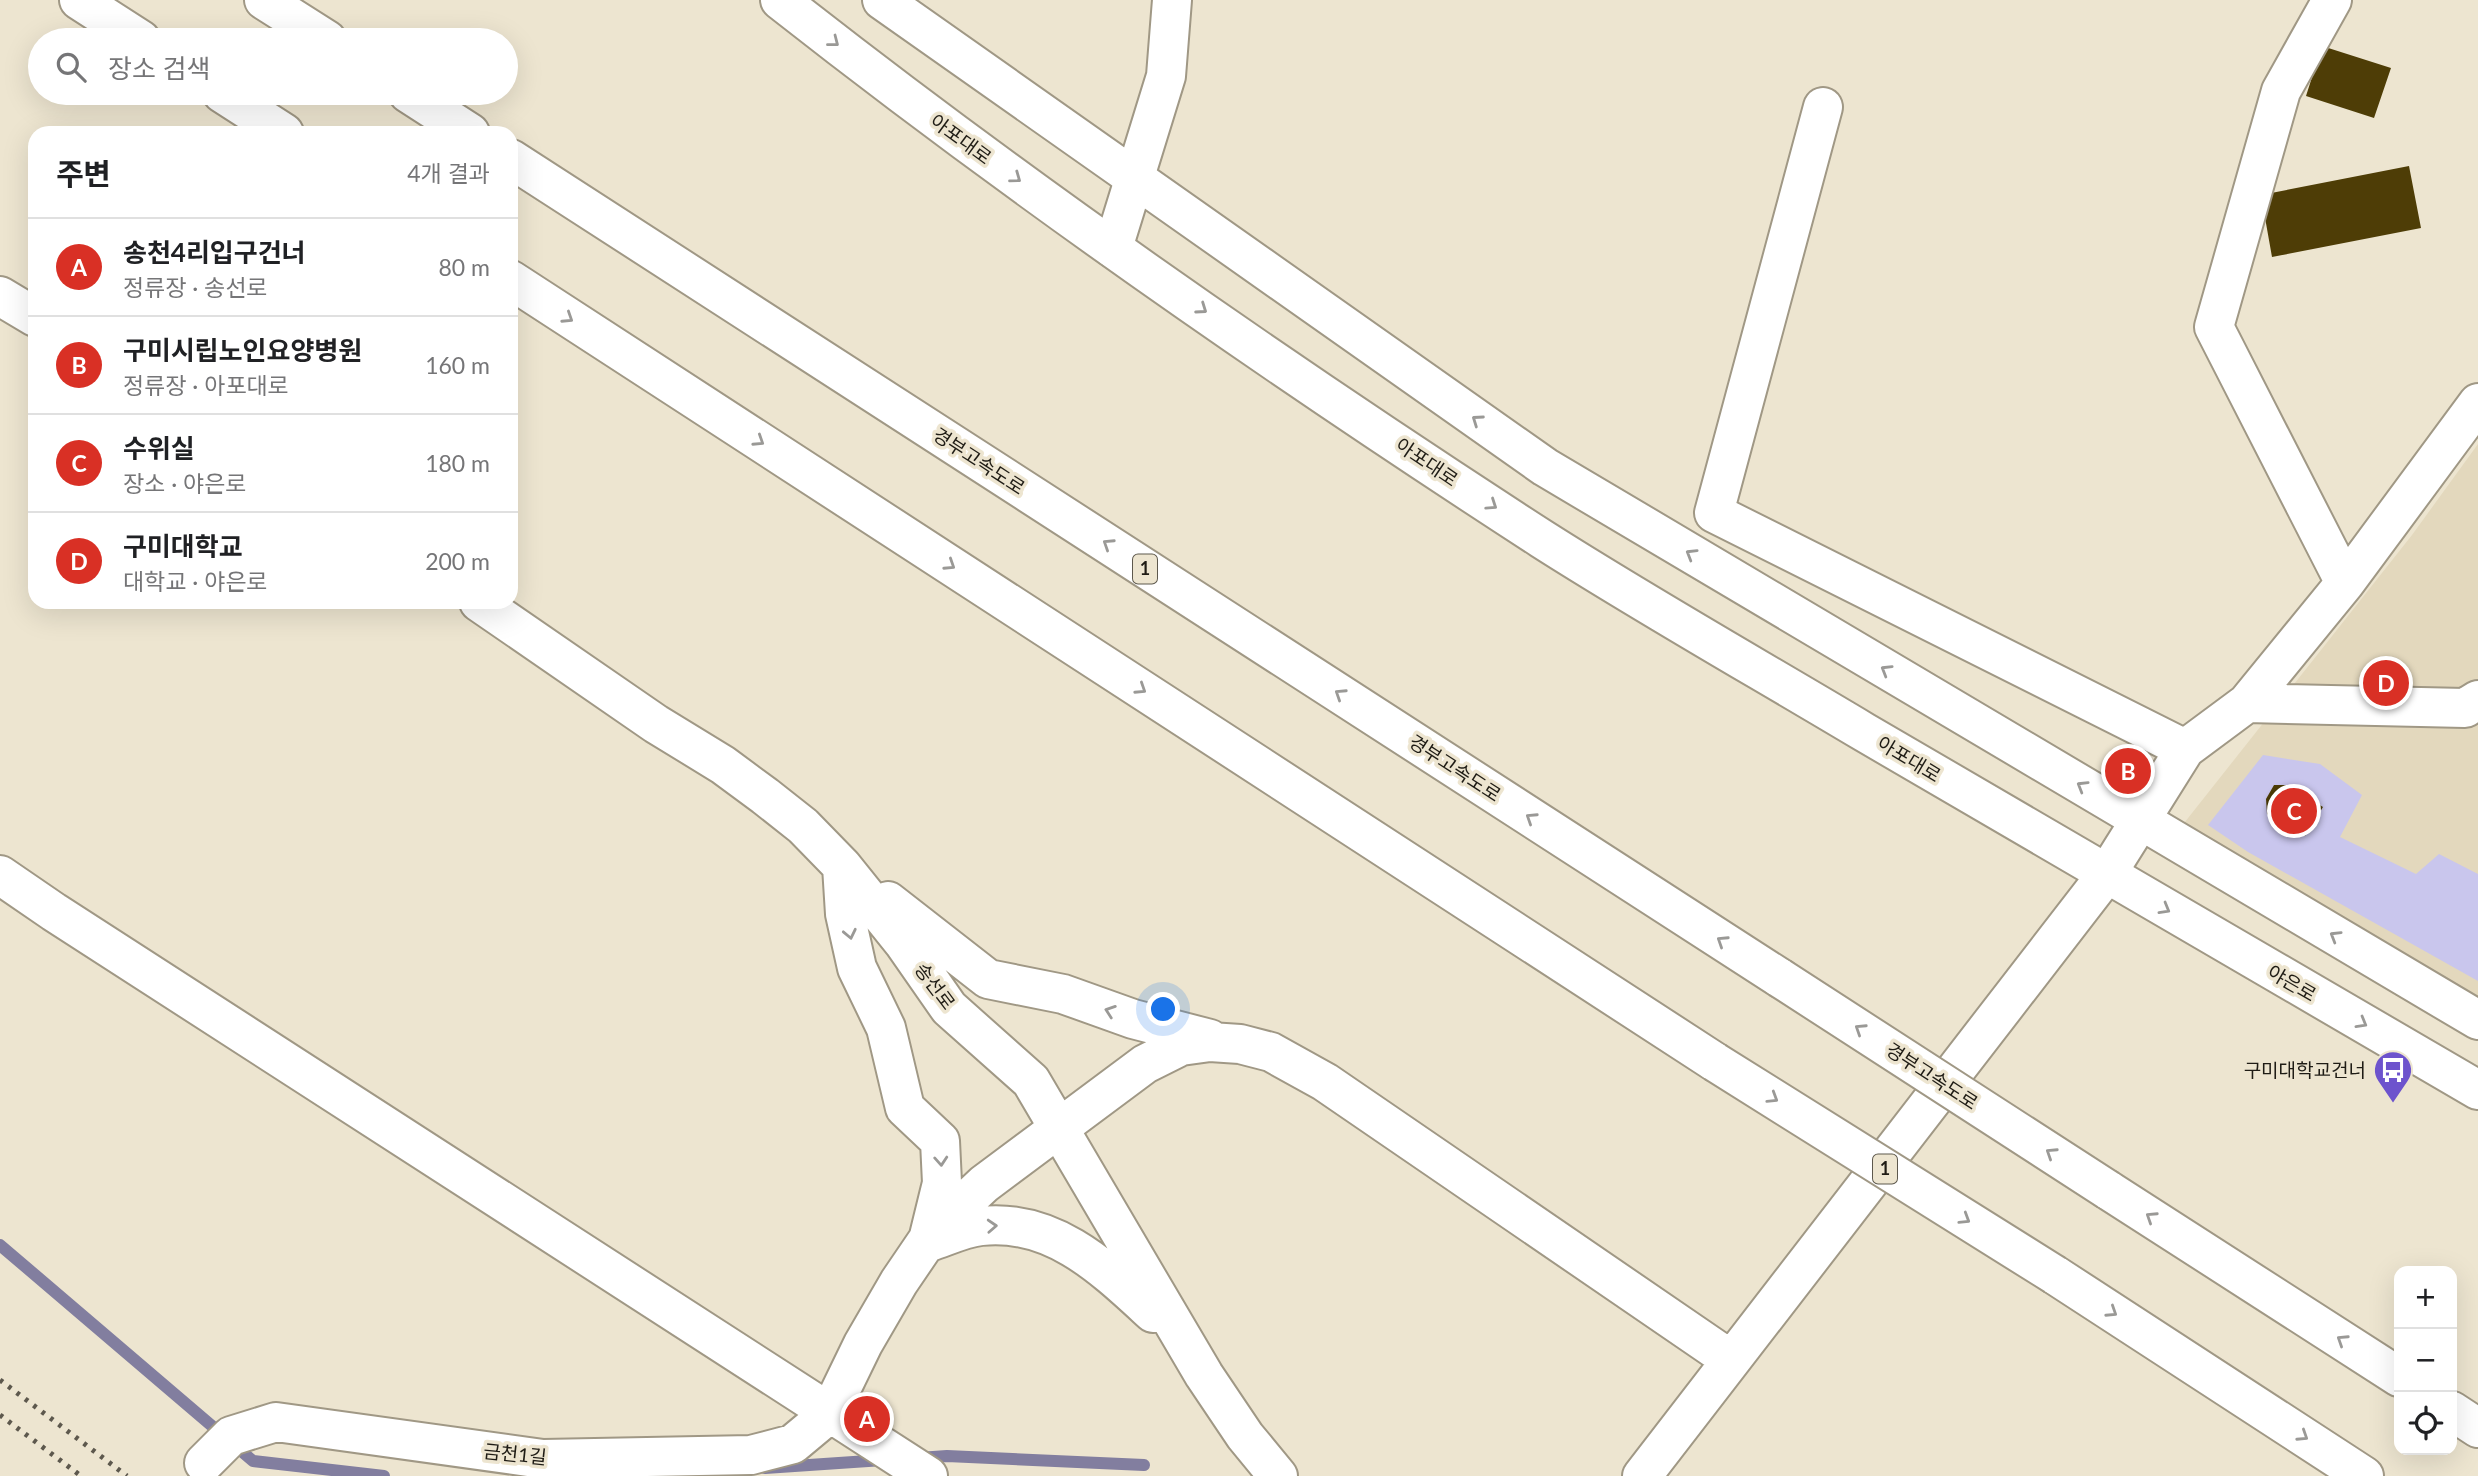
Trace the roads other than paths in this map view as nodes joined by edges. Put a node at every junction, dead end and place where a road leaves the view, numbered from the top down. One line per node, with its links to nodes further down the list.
1 (79, 0): 7 (main road)
2 (264, 0): 8 (main road)
3 (780, 0): 16 (main road, 아포대로, one-way to 16)
4 (882, 0): 15 (main road)
5 (1172, 0): 15 (main road)
6 (2332, 0): 21 (main road)
7 (122, 28)
8 (308, 28)
9 (241, 105): 12 (main road)
10 (427, 105): 13 (main road)
11 (1824, 107): 25 (main road)
12 (273, 126)
13 (459, 126)
14 (518, 164): 37 (main road, 경부고속도로 / 1, one-way to 14, bridge)
15 (1134, 178): 16 (main road); 26 (main road, one-way to 15)
16 (1113, 248): 29 (main road, 아포대로, one-way to 29)
17 (518, 285): 45 (main road, 1, one-way to 45, bridge)
18 (0, 296): 19 (main road)
19 (28, 313)
20 (2478, 403): 21 (main road)
21 (2345, 583): 24 (main road)
22 (489, 609): 27 (main road, 송선로)
23 (2478, 701): 24 (main road)
24 (2247, 703): 25 (main road)
25 (2185, 749): 26 (main road)
26 (2140, 821): 29 (main road); 30 (main road, one-way to 26)
27 (842, 866): 31 (main road, one-way to 27); 33 (main road, 송선로); 34 (main road, one-way to 34)
28 (0, 875): 38 (main road)
29 (2106, 875): 32 (main road, 야은로, one-way to 32); 36 (main road)
30 (2478, 1020)
31 (1223, 1043): 33 (main road); 36 (main road)
32 (2478, 1090)
33 (1059, 1128): 34 (main road); 35 (main road, 송선로)
34 (927, 1242): 35 (main road, one-way to 35); 38 (main road)
35 (1183, 1340): 43 (main road, 송선로)
36 (1731, 1360): 44 (main road)
37 (2394, 1374)
38 (829, 1414): 41 (main road, 금천1길); 42 (main road)
39 (2457, 1414): 40 (main road)
40 (2478, 1428)
41 (204, 1463)
42 (928, 1476)
43 (1278, 1476)
44 (1642, 1476)
45 (2364, 1476)

